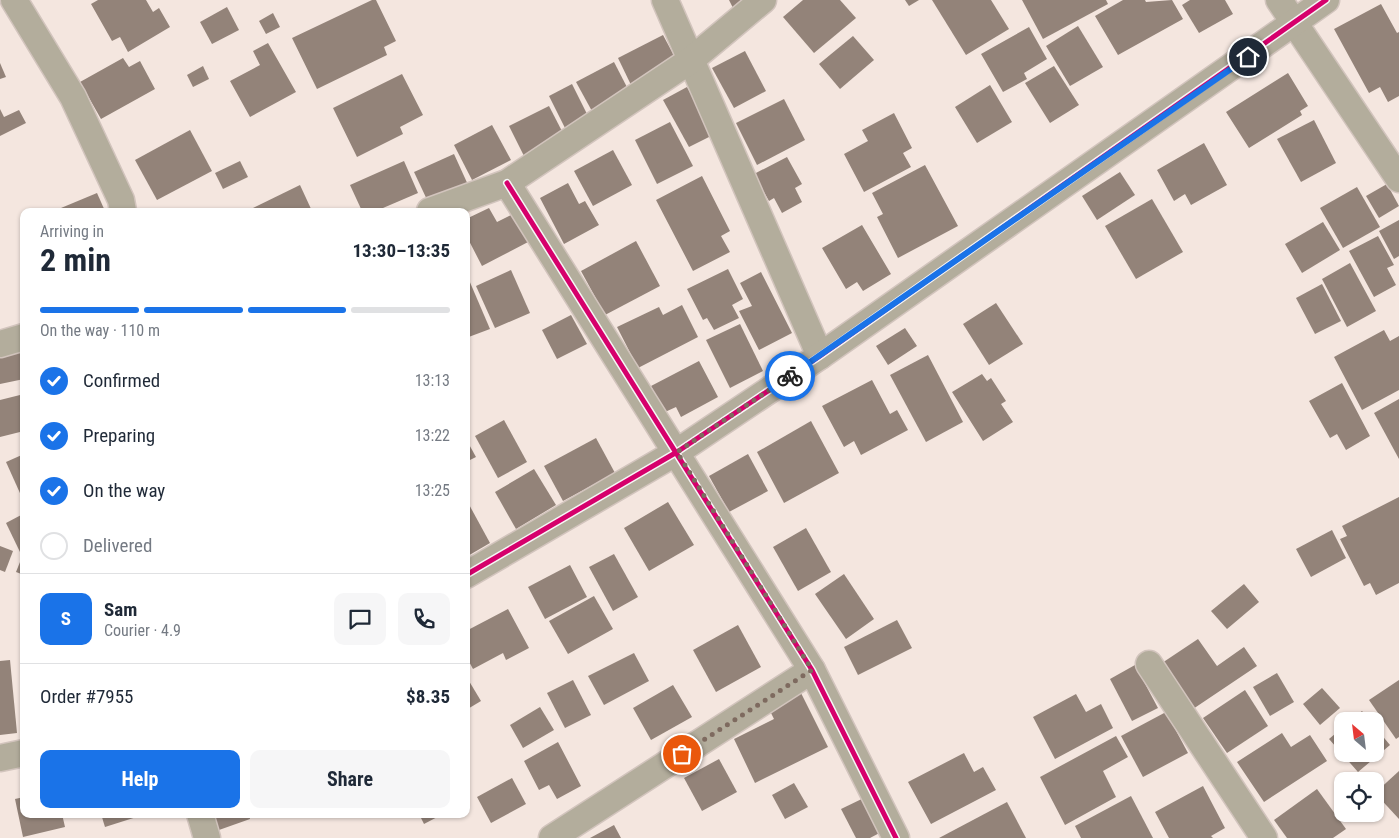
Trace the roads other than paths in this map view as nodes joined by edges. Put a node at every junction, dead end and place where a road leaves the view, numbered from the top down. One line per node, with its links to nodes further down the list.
1 (14, 0): 10 (street)
2 (665, 0): 7 (street)
3 (763, 0): 7 (street)
4 (1279, 0): 6 (street)
5 (1326, 0): 6 (street)
6 (1295, 24): 8 (street); 14 (street)
7 (690, 60): 9 (street); 14 (street)
8 (1399, 179)
9 (507, 183): 11 (street); 15 (street)
10 (122, 208)
11 (438, 208)
12 (20, 337): 13 (street)
13 (0, 344)
14 (820, 356): 15 (street)
15 (677, 452): 16 (street); 18 (street)
16 (470, 573)
17 (1149, 664): 25 (street)
18 (812, 670): 23 (street); 24 (street)
19 (20, 753): 20 (street)
20 (0, 758)
21 (201, 818): 22 (street)
22 (207, 838)
23 (552, 838)
24 (896, 838)
25 (1264, 838)

